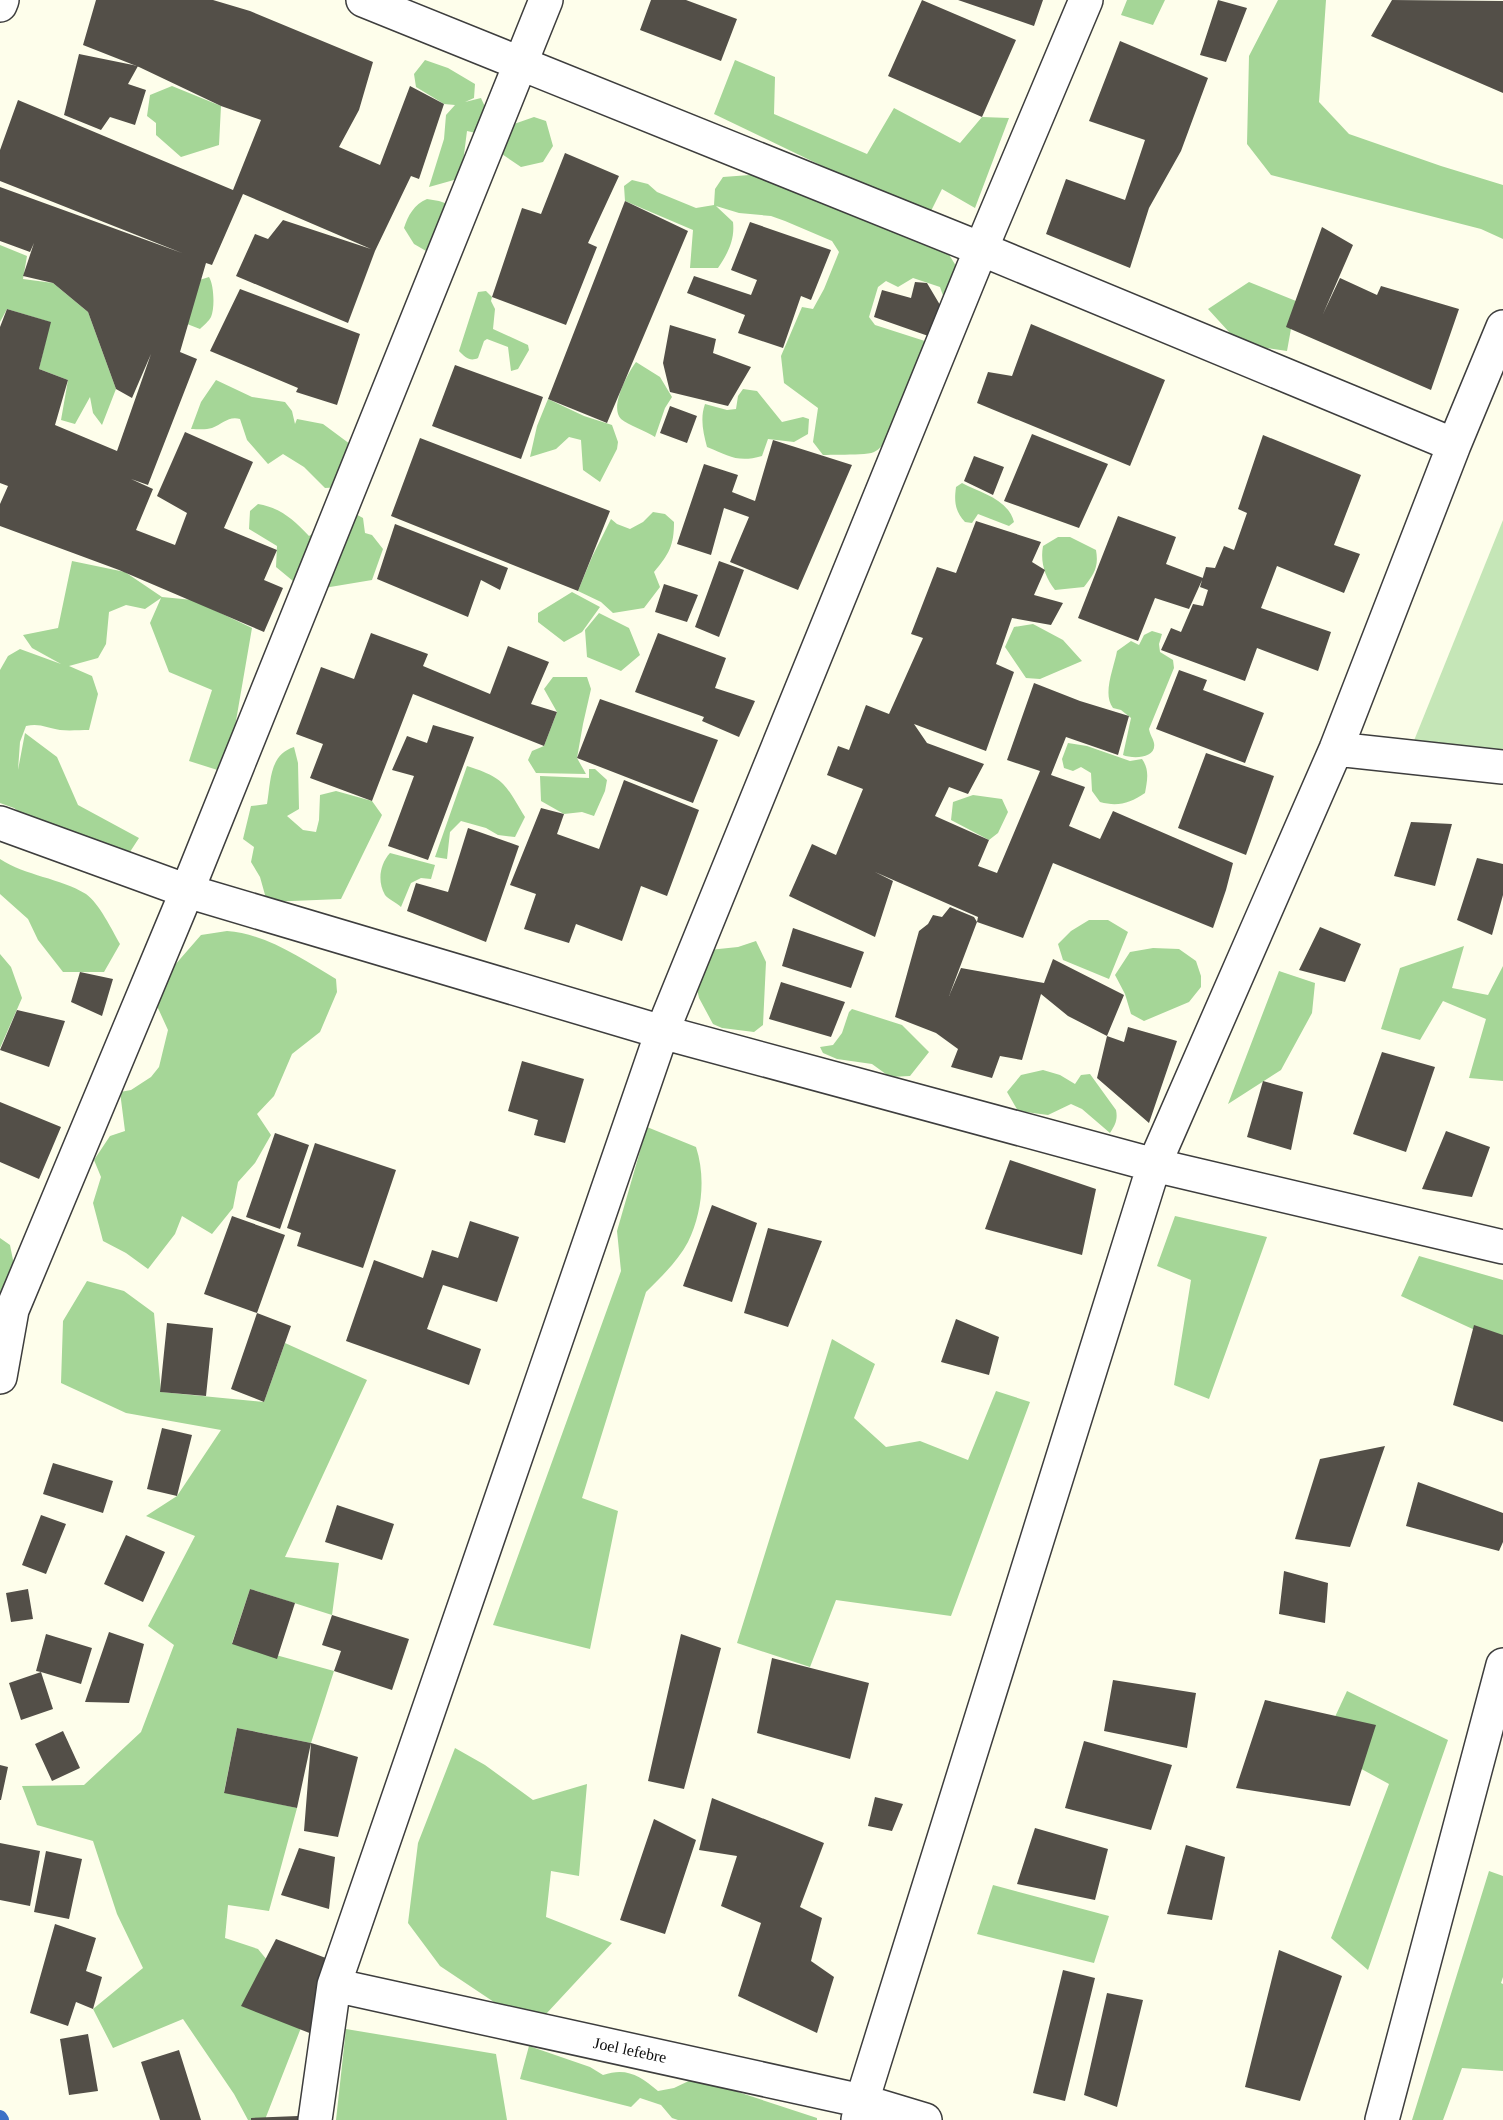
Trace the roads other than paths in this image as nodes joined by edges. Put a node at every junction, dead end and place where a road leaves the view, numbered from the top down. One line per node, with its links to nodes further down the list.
1 (2, 0): 5 (street)
2 (363, 0): 6 (street)
3 (546, 0): 6 (street)
4 (1086, 0): 7 (street)
5 (0, 5)
6 (521, 64): 7 (street); 13 (street)
7 (981, 249): 9 (street); 14 (street)
8 (1503, 327): 9 (street)
9 (1454, 445): 10 (street)
10 (1336, 749): 11 (street); 15 (street)
11 (1503, 767)
12 (0, 823): 13 (street)
13 (187, 891): 14 (street); 17 (street)
14 (662, 1032): 15 (street); 19 (street)
15 (1154, 1165): 16 (street); 20 (street)
16 (1503, 1247)
17 (0, 1377)
18 (1503, 1665): 23 (street)
19 (334, 1985): 20 (street, Joel lefebre); 21 (street)
20 (860, 2110): 22 (street, Joel lefebre)
21 (315, 2120)
22 (925, 2120)
23 (1382, 2120)

